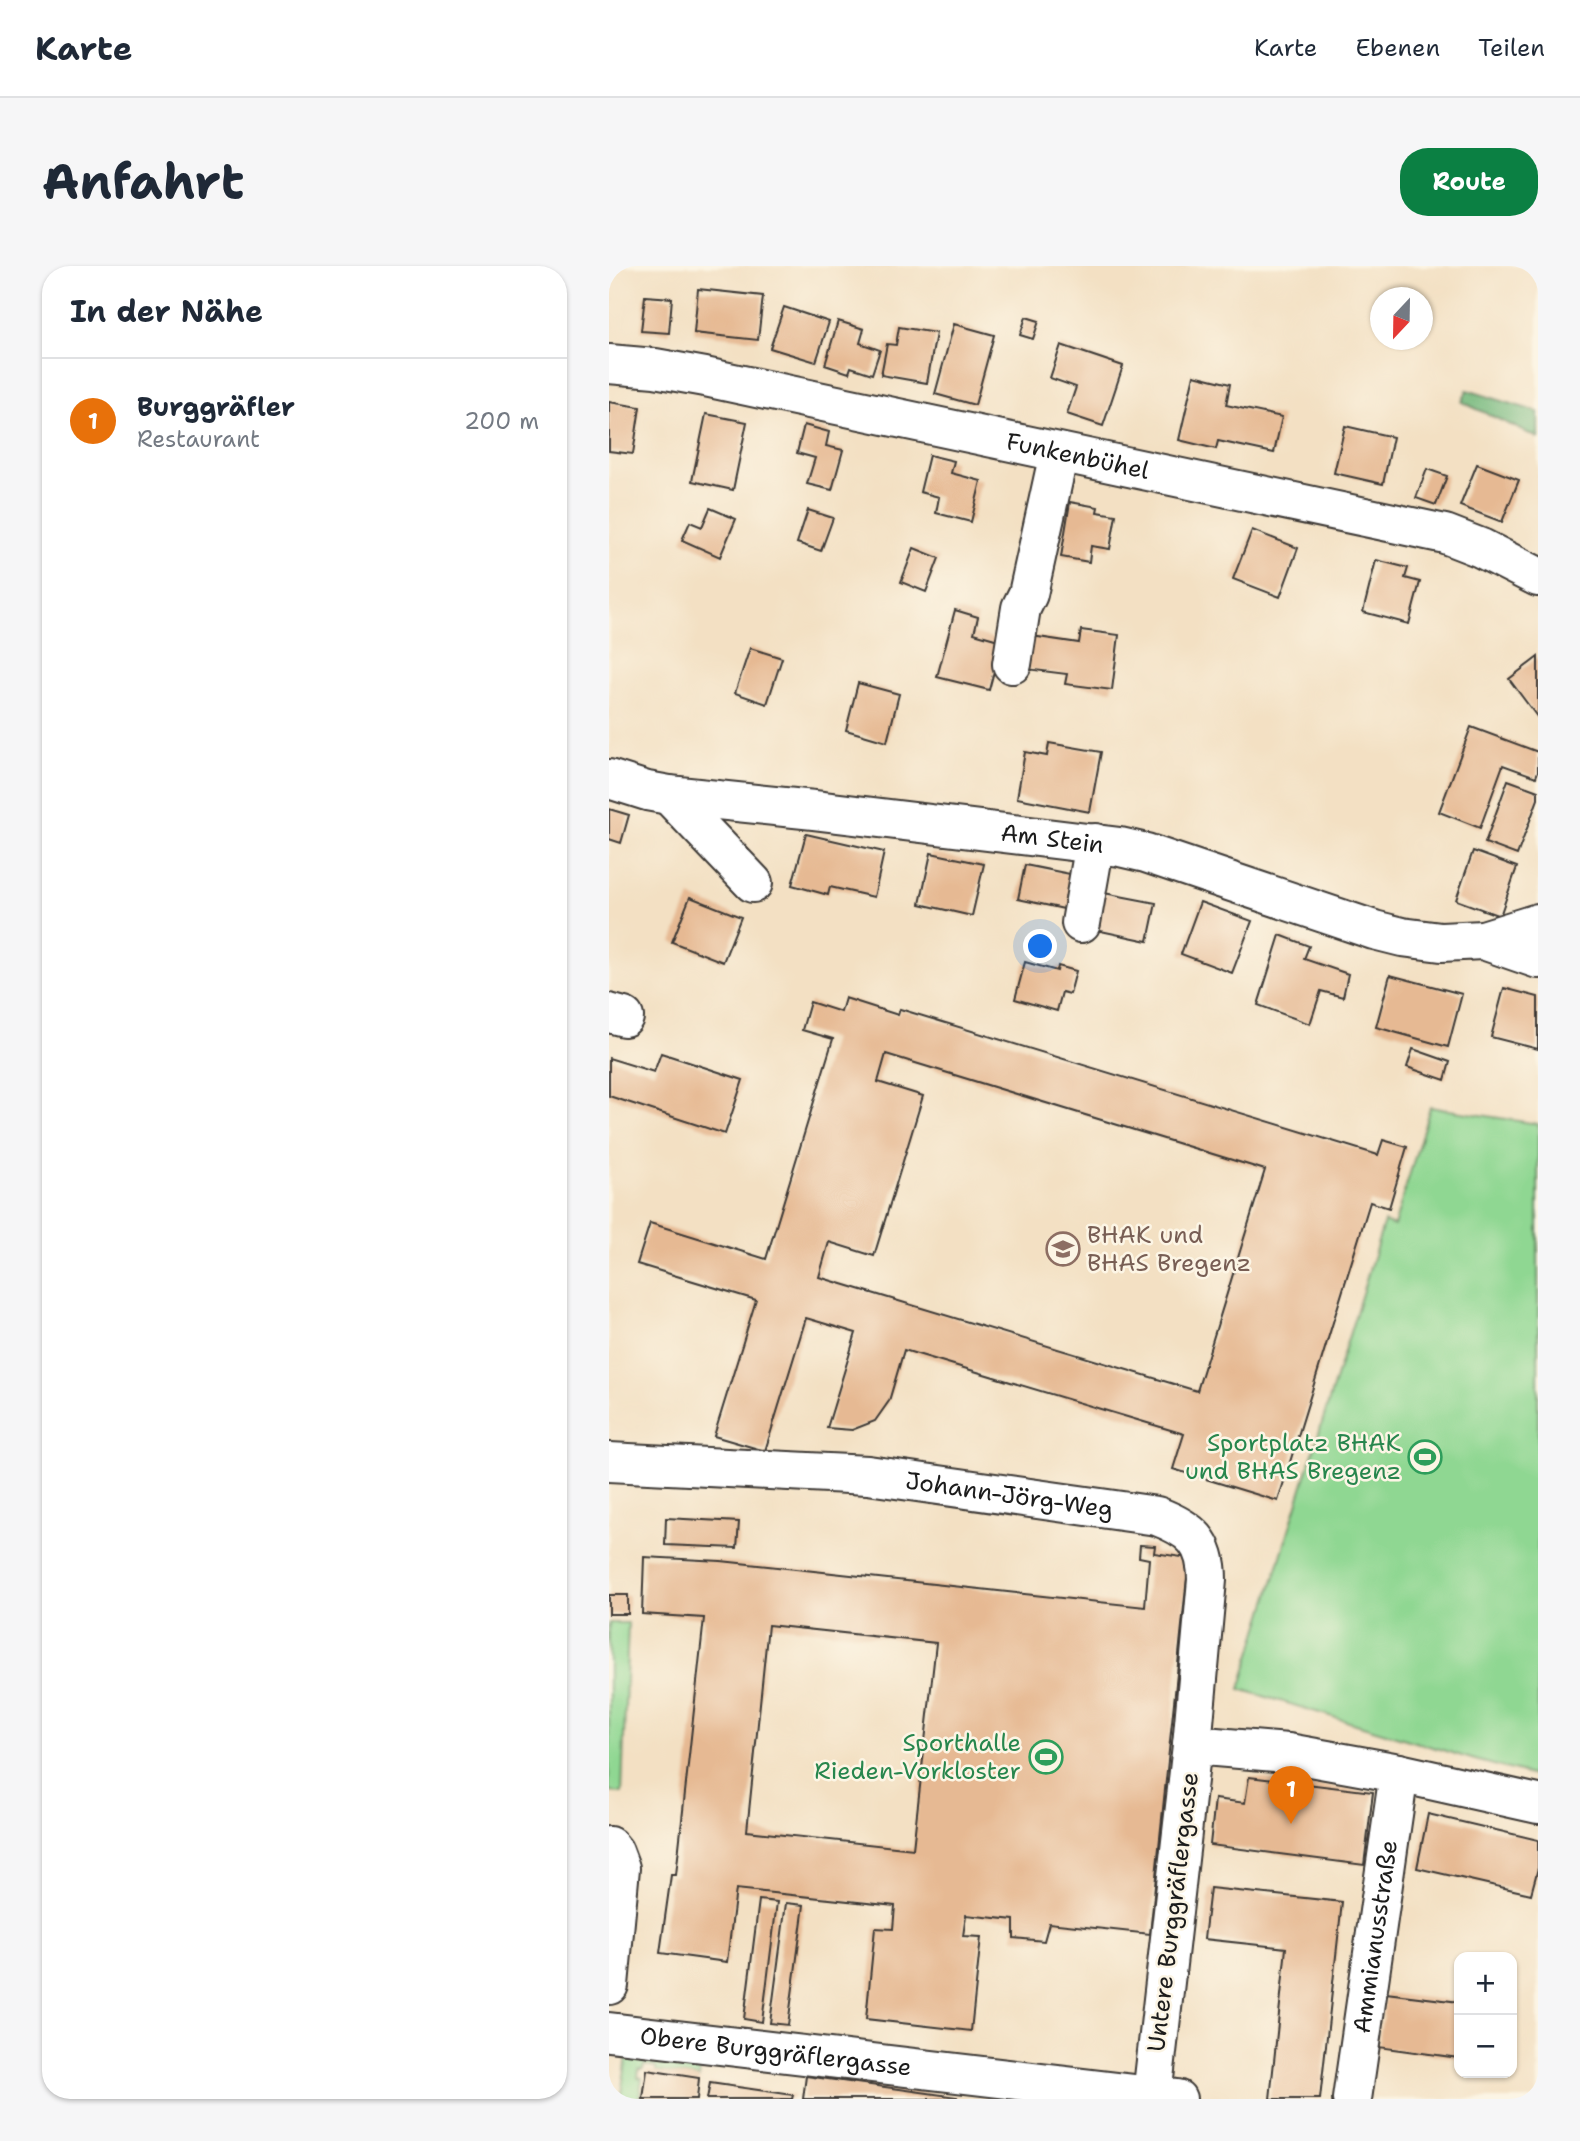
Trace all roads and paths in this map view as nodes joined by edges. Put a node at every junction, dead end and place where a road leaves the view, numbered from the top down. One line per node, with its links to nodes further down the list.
1 (609, 364): 2 (street, Funkenbühel)
2 (1059, 453): 3 (street, Funkenbühel); 4 (street)
3 (1538, 577)
4 (1012, 664)
5 (609, 779): 6 (street, Am Stein)
6 (669, 795): 7 (street, Am Stein); 8 (street)
7 (1095, 843): 9 (street); 11 (street, Am Stein)
8 (753, 883)
9 (1081, 923)
10 (1538, 923): 11 (street, Am Stein)
11 (1483, 940): 12 (street, Am Stein)
12 (1538, 959)
13 (609, 1462): 14 (street, Johann-Jörg-Weg)
14 (1192, 1745): 15 (street); 20 (street, Untere Burggräflergasse)
15 (1399, 1773): 16 (street); 21 (street, Ammianusstraße)
16 (1538, 1804)
17 (609, 1846): 18 (street)
18 (609, 1985)
19 (609, 2032): 20 (street, Obere Burggräflergasse)
20 (1164, 2097)
21 (1352, 2099)

